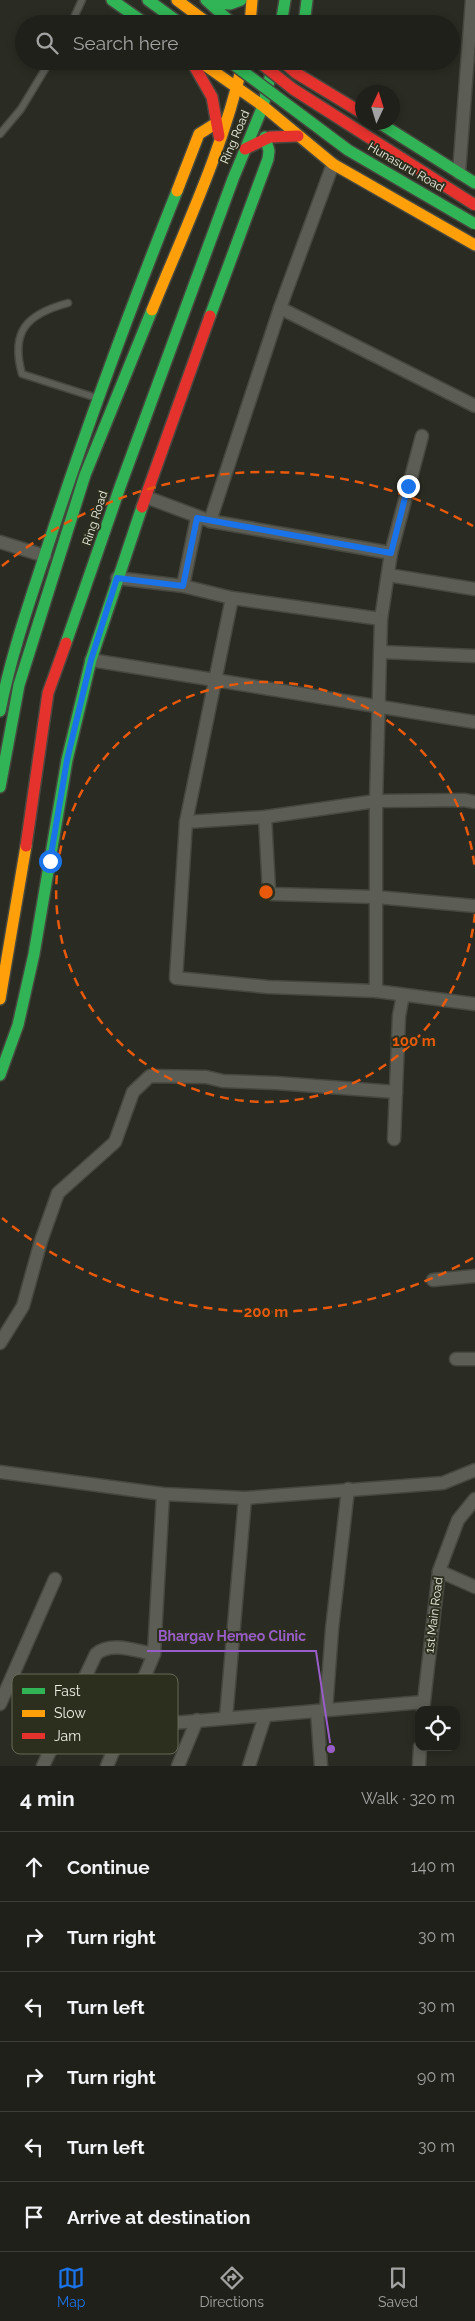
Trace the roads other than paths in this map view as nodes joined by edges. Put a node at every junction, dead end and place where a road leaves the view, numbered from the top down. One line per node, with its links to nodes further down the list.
1 (82, 0): 11 (lane)
2 (112, 0): 12 (main road)
3 (148, 0): 13 (main road)
4 (178, 0): 14 (main road)
5 (252, 0): 16 (main road)
6 (285, 0): 17 (main road)
7 (307, 0): 18 (main road)
8 (472, 0): 38 (street)
9 (208, 1): 10 (main road); 15 (main road)
10 (237, 1)
11 (75, 15)
12 (133, 15)
13 (169, 15)
14 (197, 15)
15 (223, 15)
16 (251, 15)
17 (282, 15)
18 (305, 15)
19 (45, 70): 32 (lane)
20 (198, 70): 30 (main road)
21 (212, 70): 27 (main road)
22 (241, 70): 27 (main road, Ring Road)
23 (241, 70): 41 (main road, Hunasuru Road, bridge)
24 (269, 70): 40 (main road, Hunasuru Road, bridge)
25 (272, 70): 28 (main road, Ring Road)
26 (301, 70): 29 (main road)
27 (237, 88): 28 (main road); 35 (main road, Ring Road)
28 (263, 106): 33 (main road); 36 (main road, Ring Road)
29 (355, 108)
30 (218, 122): 35 (main road); 42 (main road)
31 (391, 130): 38 (main road)
32 (0, 134)
33 (298, 136): 34 (main road); 37 (main road)
34 (265, 137): 36 (main road); 50 (main road)
35 (219, 144): 44 (main road, Ring Road)
36 (245, 149): 80 (main road, Ring Road)
37 (333, 164): 43 (main road); 46 (street)
38 (459, 173): 39 (main road)
39 (475, 183)
40 (475, 205)
41 (475, 224)
42 (159, 235): 44 (main road); 47 (main road)
43 (475, 245)
44 (160, 290): 67 (main road, Ring Road)
45 (68, 303): 47 (lane)
46 (280, 308): 48 (street); 52 (street)
47 (98, 398): 55 (main road)
48 (475, 406)
49 (422, 436): 54 (street)
50 (146, 497): 51 (street); 57 (main road)
51 (197, 518): 52 (street); 58 (street)
52 (210, 521): 54 (street)
53 (0, 542): 55 (street)
54 (391, 553): 56 (street)
55 (45, 556): 66 (main road)
56 (388, 574): 59 (street); 61 (street)
57 (117, 578): 58 (street); 64 (main road)
58 (183, 586): 60 (street)
59 (475, 589)
60 (232, 598): 61 (street); 65 (street)
61 (381, 619): 62 (street)
62 (381, 652): 63 (street); 68 (street)
63 (475, 656)
64 (91, 660): 65 (street); 82 (main road)
65 (216, 679): 68 (street); 75 (street)
66 (3, 681): 67 (street); 69 (main road)
67 (19, 685): 71 (main road, Ring Road)
68 (380, 705): 70 (street); 72 (street)
69 (0, 711)
70 (475, 722)
71 (0, 787)
72 (376, 801): 73 (street); 74 (street); 76 (street)
73 (475, 802)
74 (265, 817): 75 (street); 76 (street)
75 (186, 822): 78 (street)
76 (376, 897): 77 (street); 78 (street)
77 (475, 906)
78 (376, 991): 79 (street)
79 (403, 995): 81 (street); 83 (street)
80 (0, 999)
81 (475, 1004)
82 (0, 1076)
83 (396, 1092): 84 (street); 87 (street)
84 (394, 1139)
85 (475, 1276): 86 (street)
86 (433, 1280)
87 (0, 1343)
88 (456, 1359): 89 (street)
89 (475, 1359)
90 (475, 1470): 92 (street)
91 (0, 1473): 93 (street)
92 (348, 1489): 94 (street); 107 (street)
93 (163, 1494): 94 (street); 99 (street)
94 (245, 1498): 109 (street)
95 (475, 1499): 96 (street, 1st Main Road)
96 (439, 1571): 98 (street); 106 (street, 1st Main Road)
97 (56, 1579): 100 (street)
98 (475, 1587)
99 (154, 1654): 101 (street); 102 (street)
100 (13, 1674)
101 (87, 1674)
102 (146, 1674)
103 (12, 1677): 104 (street)
104 (0, 1704)
105 (415, 1706): 107 (street)
106 (423, 1706)
107 (322, 1711): 108 (street); 119 (street)
108 (265, 1716): 109 (street); 118 (street)
109 (226, 1718): 110 (street)
110 (196, 1720): 111 (street); 117 (street)
111 (178, 1722)
112 (420, 1751): 120 (street)
113 (49, 1754): 115 (street)
114 (113, 1754): 116 (street)
115 (43, 1766)
116 (107, 1766)
117 (178, 1766)
118 (249, 1766)
119 (321, 1766)
120 (419, 1766)

